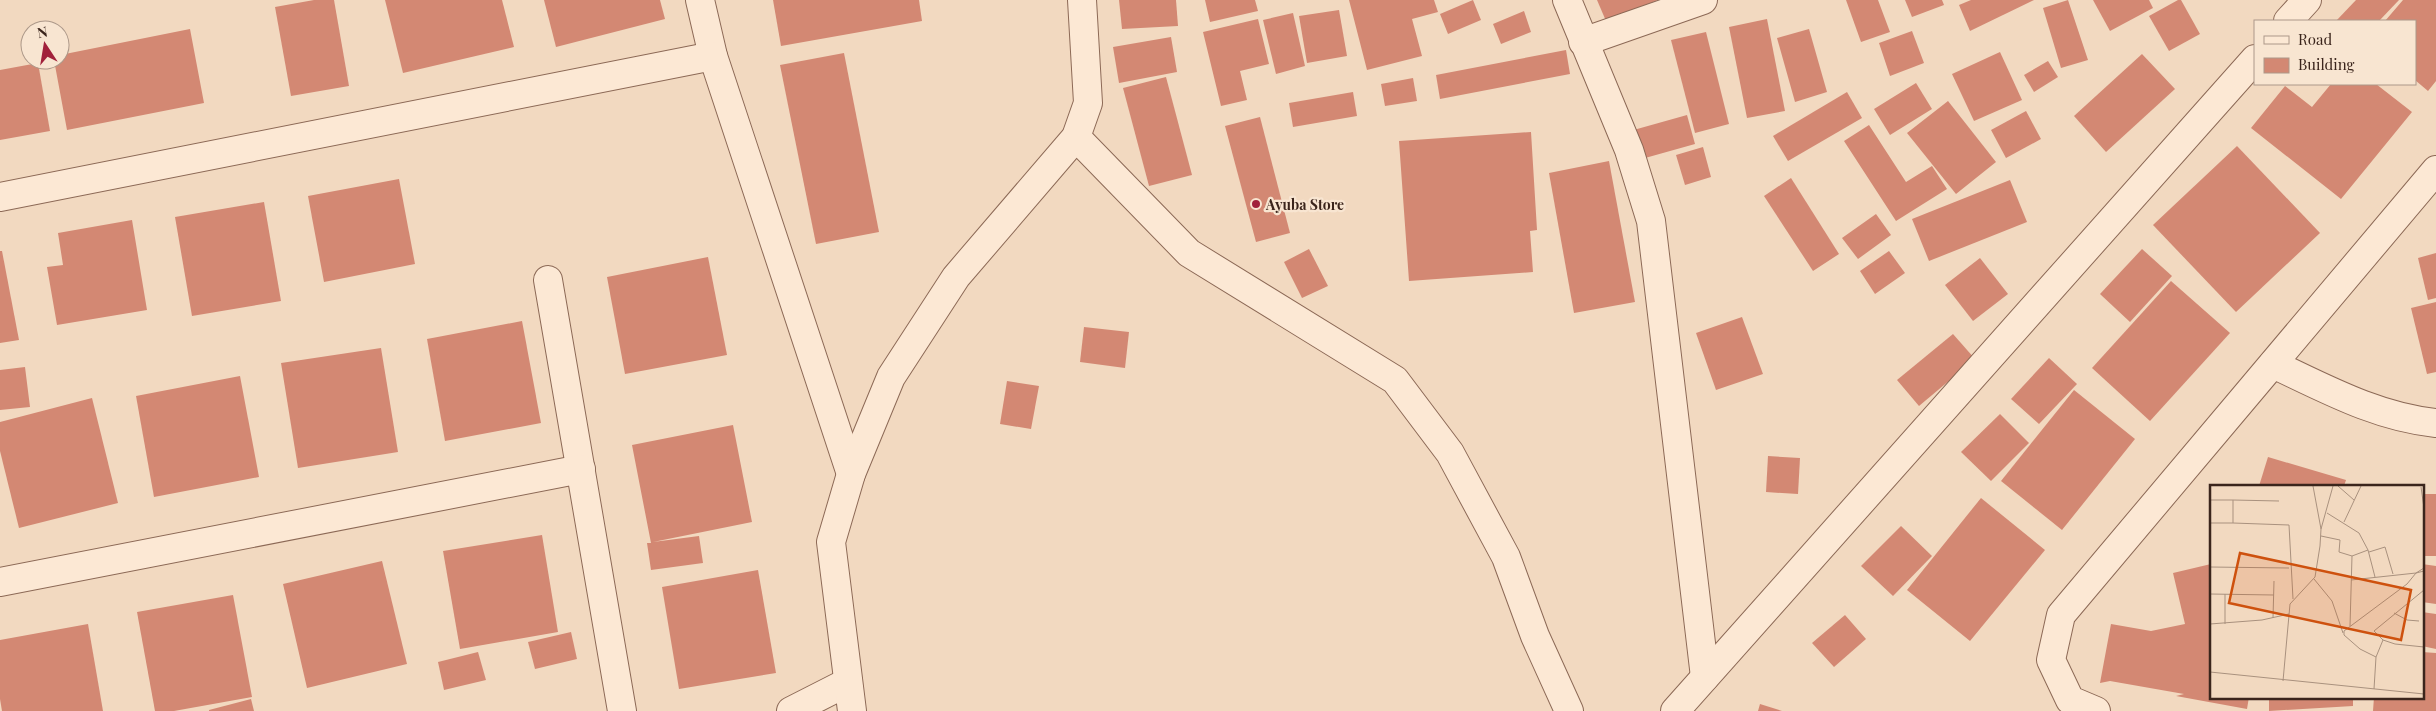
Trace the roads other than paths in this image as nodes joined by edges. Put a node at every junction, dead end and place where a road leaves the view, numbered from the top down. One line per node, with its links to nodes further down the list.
1 (700, 0): 8 (street)
2 (1082, 0): 10 (street)
3 (1567, 0): 7 (street)
4 (1702, 0): 7 (street)
5 (2307, 0): 6 (street)
6 (2289, 20)
7 (1583, 42): 19 (street)
8 (713, 56): 12 (street); 17 (street)
9 (2254, 60): 19 (street)
10 (1076, 137): 17 (street); 24 (street)
11 (2436, 170): 14 (street)
12 (0, 197)
13 (548, 280): 16 (street)
14 (2273, 364): 15 (street); 26 (street)
15 (2436, 424)
16 (580, 469): 18 (street); 21 (street)
17 (851, 474): 20 (street)
18 (0, 582)
19 (1705, 677): 25 (street)
20 (848, 682): 22 (street); 23 (street)
21 (622, 711)
22 (791, 711)
23 (852, 711)
24 (1569, 711)
25 (1675, 711)
26 (2096, 711)

